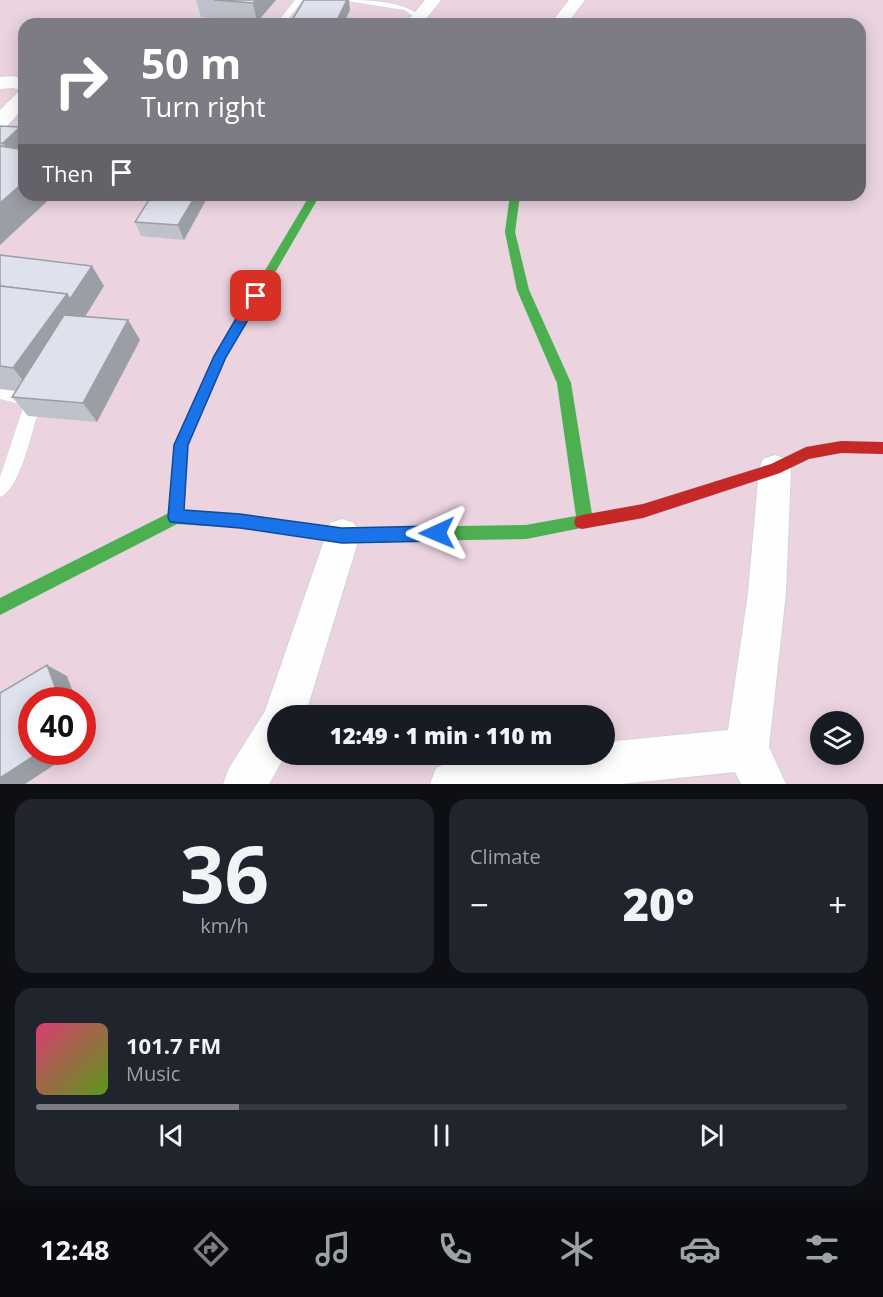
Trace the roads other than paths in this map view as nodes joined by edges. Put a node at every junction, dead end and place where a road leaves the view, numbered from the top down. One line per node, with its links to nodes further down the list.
1 (299, 0): 6 (lane)
2 (345, 0): 5 (lane)
3 (433, 0): 5 (street)
4 (577, 0): 7 (street)
5 (410, 12)
6 (285, 18)
7 (563, 18)
8 (0, 83): 9 (street)
9 (18, 83)
10 (18, 103): 11 (street)
11 (0, 122)
12 (311, 201): 18 (street)
13 (514, 201): 19 (street)
14 (0, 393): 17 (lane)
15 (883, 448): 16 (street)
16 (775, 469): 19 (street); 24 (street)
17 (0, 490)
18 (176, 517): 20 (street); 21 (street)
19 (585, 521): 20 (street)
20 (342, 535): 22 (street)
21 (0, 607)
22 (288, 705)
23 (267, 746): 25 (street)
24 (755, 767): 26 (street)
25 (245, 784)
26 (452, 784)

